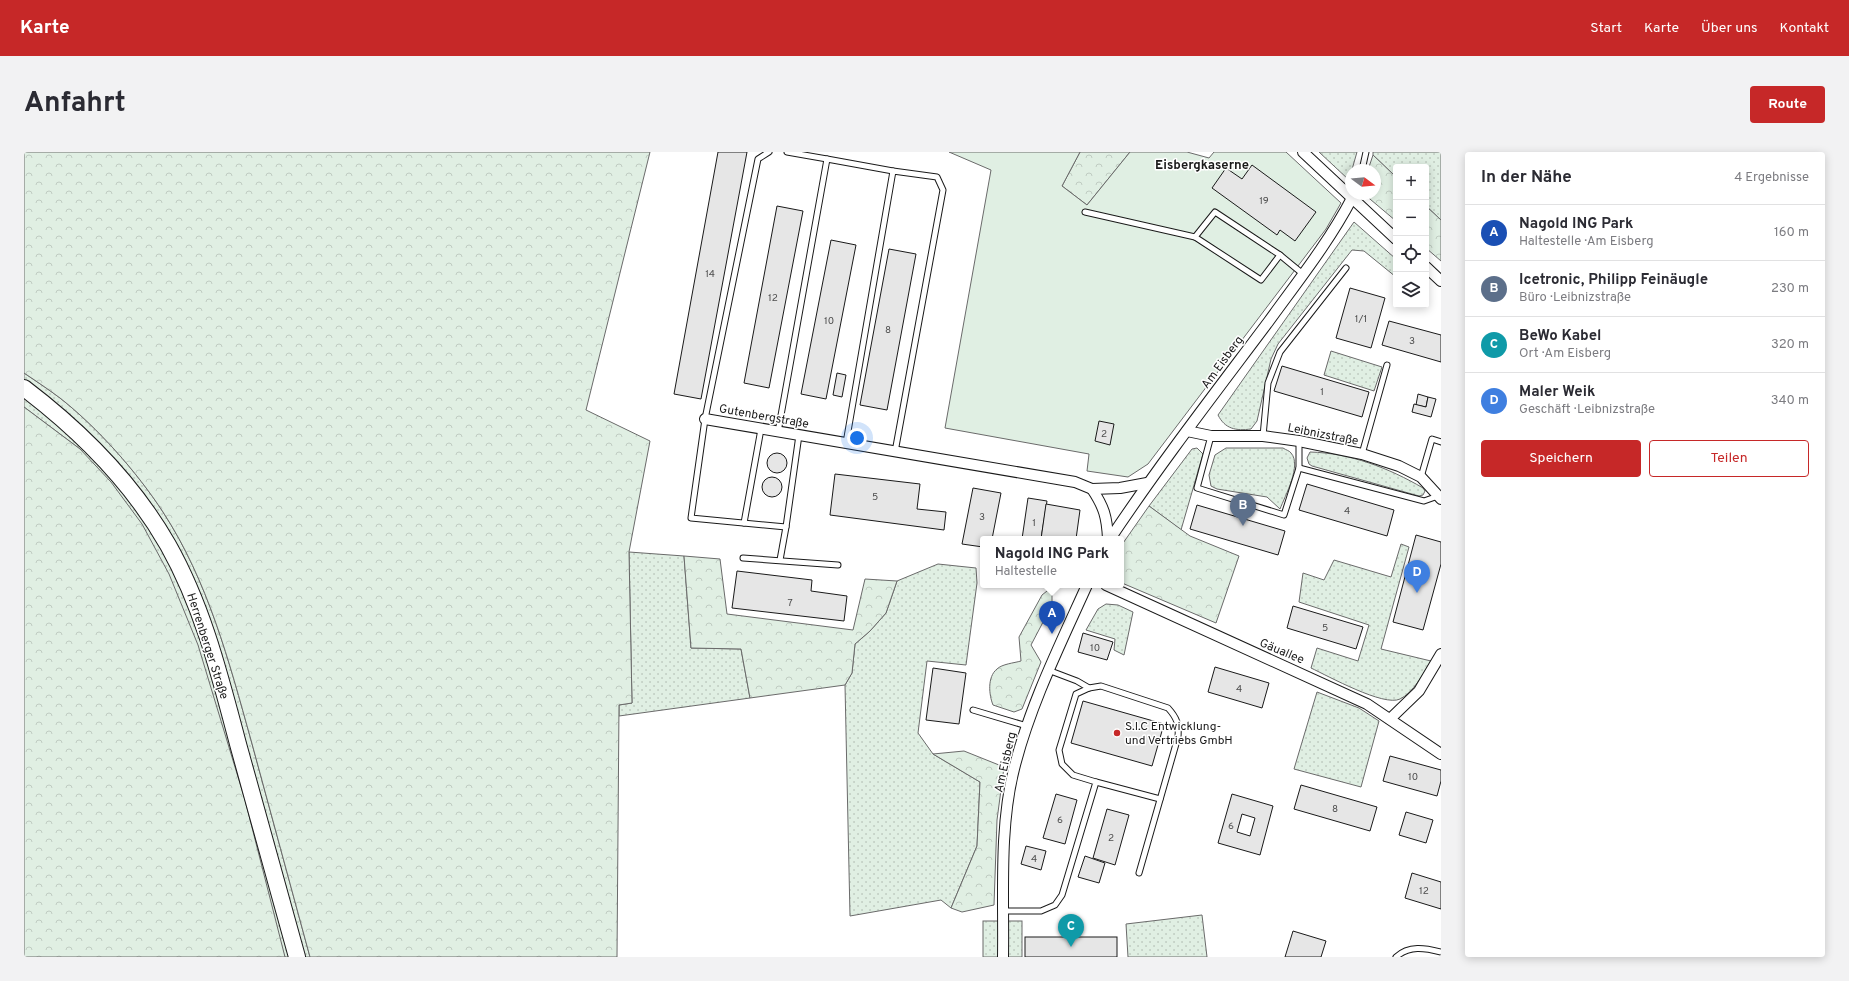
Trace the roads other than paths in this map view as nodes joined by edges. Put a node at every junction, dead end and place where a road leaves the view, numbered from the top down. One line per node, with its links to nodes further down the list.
1 (769, 152): 21 (lane, Gutenbergstraße)
2 (787, 152): 5 (lane)
3 (1303, 152): 8 (street)
4 (1366, 152): 6 (lane)
5 (827, 159): 7 (lane); 24 (lane)
6 (1363, 164)
7 (894, 171): 30 (lane); 31 (lane)
8 (1345, 189)
9 (1351, 200): 17 (street, Am Eisberg)
10 (1357, 200): 12 (street)
11 (1085, 212): 13 (lane)
12 (1393, 236)
13 (1195, 237): 14 (lane); 14 (lane)
14 (1280, 255): 17 (lane)
15 (1346, 268): 27 (lane)
16 (1429, 270): 18 (street)
17 (1303, 274): 23 (street, Am Eisberg)
18 (1441, 281)
19 (1387, 365): 32 (lane)
20 (24, 388): 59 (main road, Herrenberger Straße)
21 (705, 419): 22 (street, Gutenbergstraße); 38 (lane)
22 (761, 429): 24 (street, Gutenbergstraße); 38 (lane)
23 (1187, 431): 26 (street, Leibnizstraße); 35 (street, Am Eisberg)
24 (778, 432): 25 (street, Gutenbergstraße)
25 (799, 435): 30 (street, Gutenbergstraße); 39 (lane)
26 (1211, 436): 27 (street, Leibnizstraße); 33 (lane)
27 (1263, 436): 28 (street, Leibnizstraße)
28 (1299, 441): 32 (street, Leibnizstraße); 33 (lane)
29 (1441, 442): 34 (lane)
30 (846, 443): 31 (street, Gutenbergstraße)
31 (895, 452): 36 (street, Gutenbergstraße)
32 (1362, 454): 34 (street, Leibnizstraße)
33 (1299, 468): 37 (lane)
34 (1421, 477): 37 (street, Leibnizstraße)
35 (1147, 483): 36 (street, Gutenbergstraße); 41 (street, Am Eisberg)
36 (1092, 489): 40 (street)
37 (1440, 497)
38 (744, 523): 39 (lane)
39 (786, 527): 43 (lane)
40 (1109, 536)
41 (1111, 536)
42 (743, 558): 43 (lane)
43 (780, 560): 44 (lane)
44 (838, 565)
45 (1086, 588): 48 (street, Am Eisberg)
46 (1113, 588): 51 (street, Gäuallee)
47 (1441, 654): 51 (street)
48 (1048, 670): 49 (lane); 52 (street, Am Eisberg)
49 (1089, 688): 54 (lane); 55 (lane)
50 (973, 710): 52 (lane)
51 (1390, 719): 53 (street, Gäuallee)
52 (1027, 726): 57 (street, Am Eisberg)
53 (1441, 754)
54 (1096, 782): 55 (lane); 57 (lane)
55 (1160, 799): 56 (lane)
56 (1139, 873)
57 (1004, 911): 60 (street, Am Eisberg)
58 (1441, 952): 61 (lane)
59 (297, 957)
60 (1003, 957)
61 (1396, 957)

